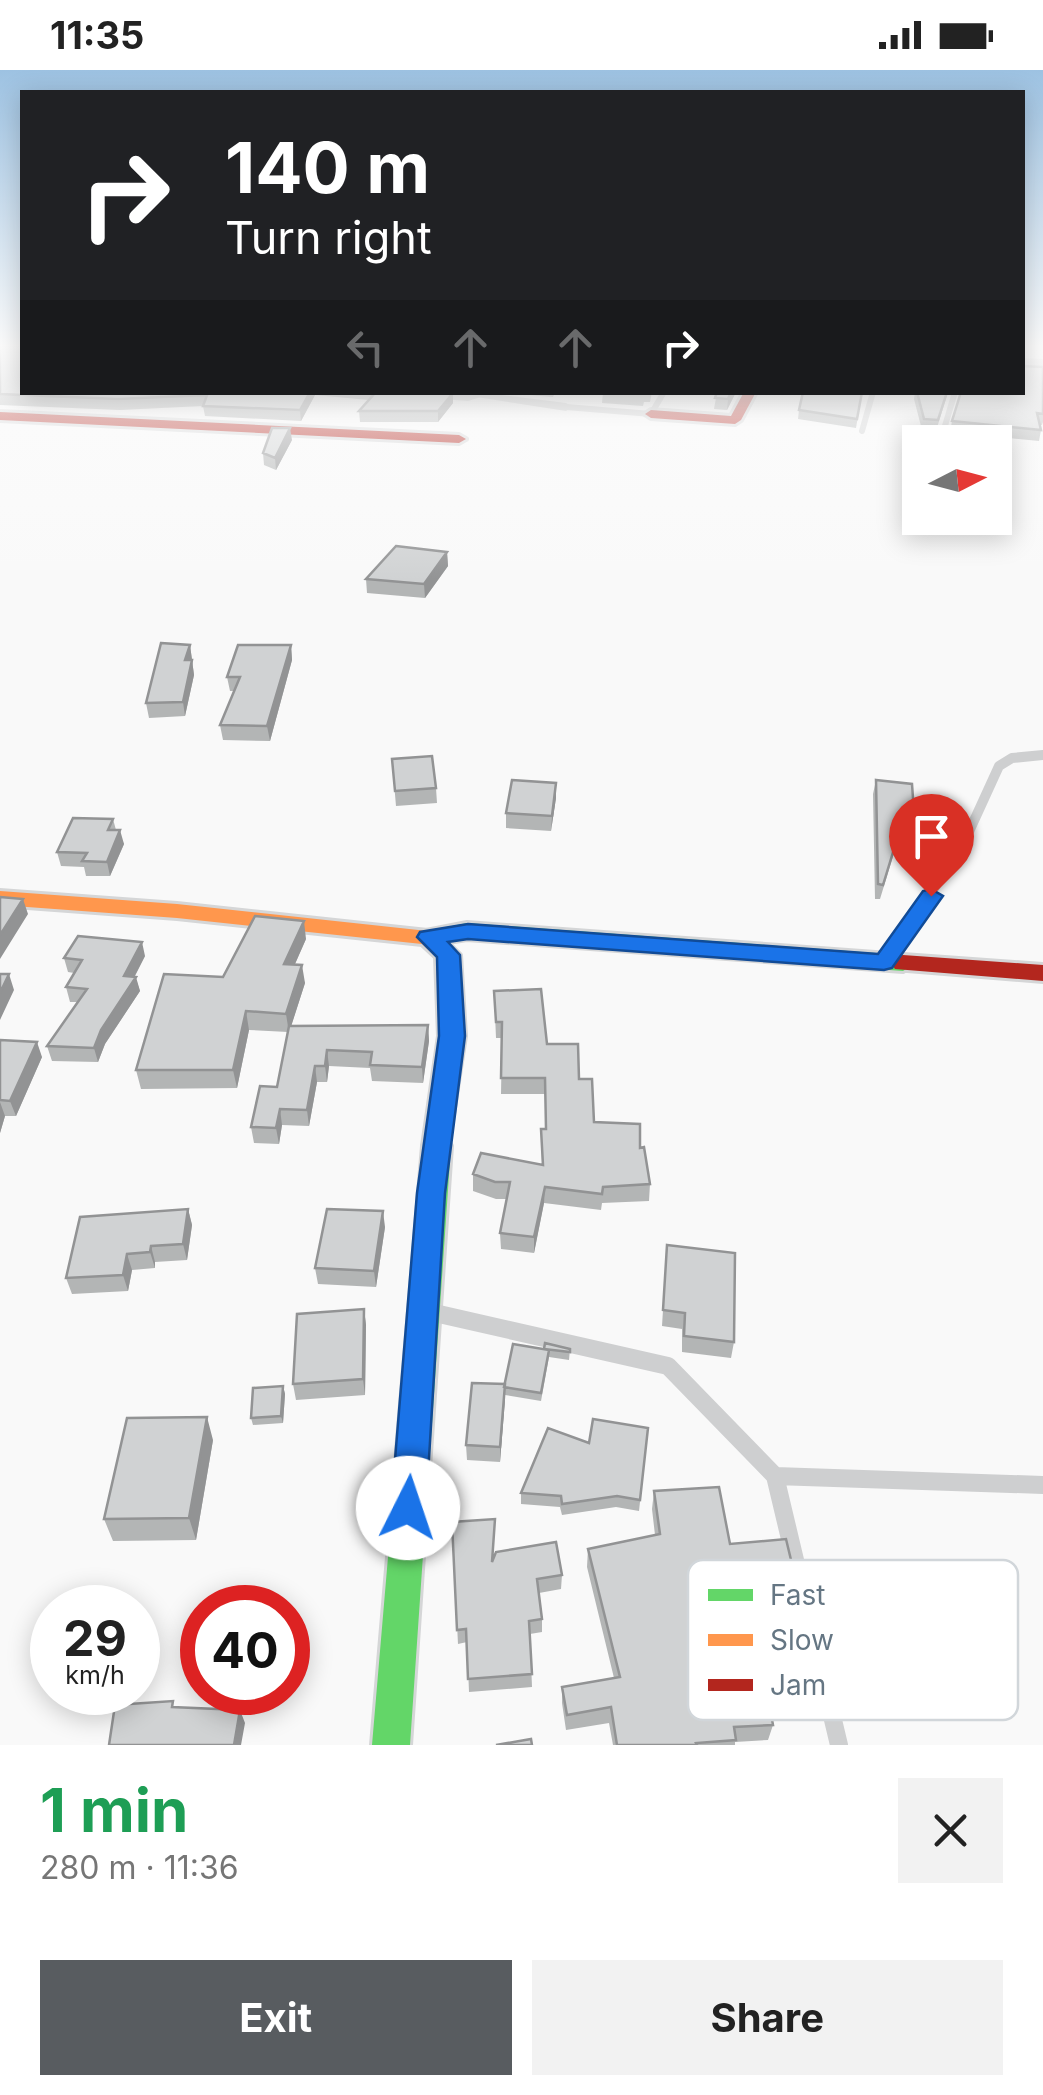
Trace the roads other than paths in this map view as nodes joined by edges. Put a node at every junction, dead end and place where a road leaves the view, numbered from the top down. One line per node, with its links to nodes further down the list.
1 (163, 424): 4 (street)
2 (864, 424): 3 (lane)
3 (862, 431)
4 (459, 439)
5 (1043, 755): 8 (lane)
6 (0, 898): 7 (street)
7 (428, 937): 8 (street); 10 (street)
8 (884, 962): 9 (street)
9 (1043, 974)
10 (423, 1310): 11 (lane); 15 (street)
11 (775, 1476): 12 (lane); 13 (lane)
12 (1043, 1485)
13 (795, 1560)
14 (833, 1720): 16 (lane)
15 (391, 1745)
16 (839, 1745)

